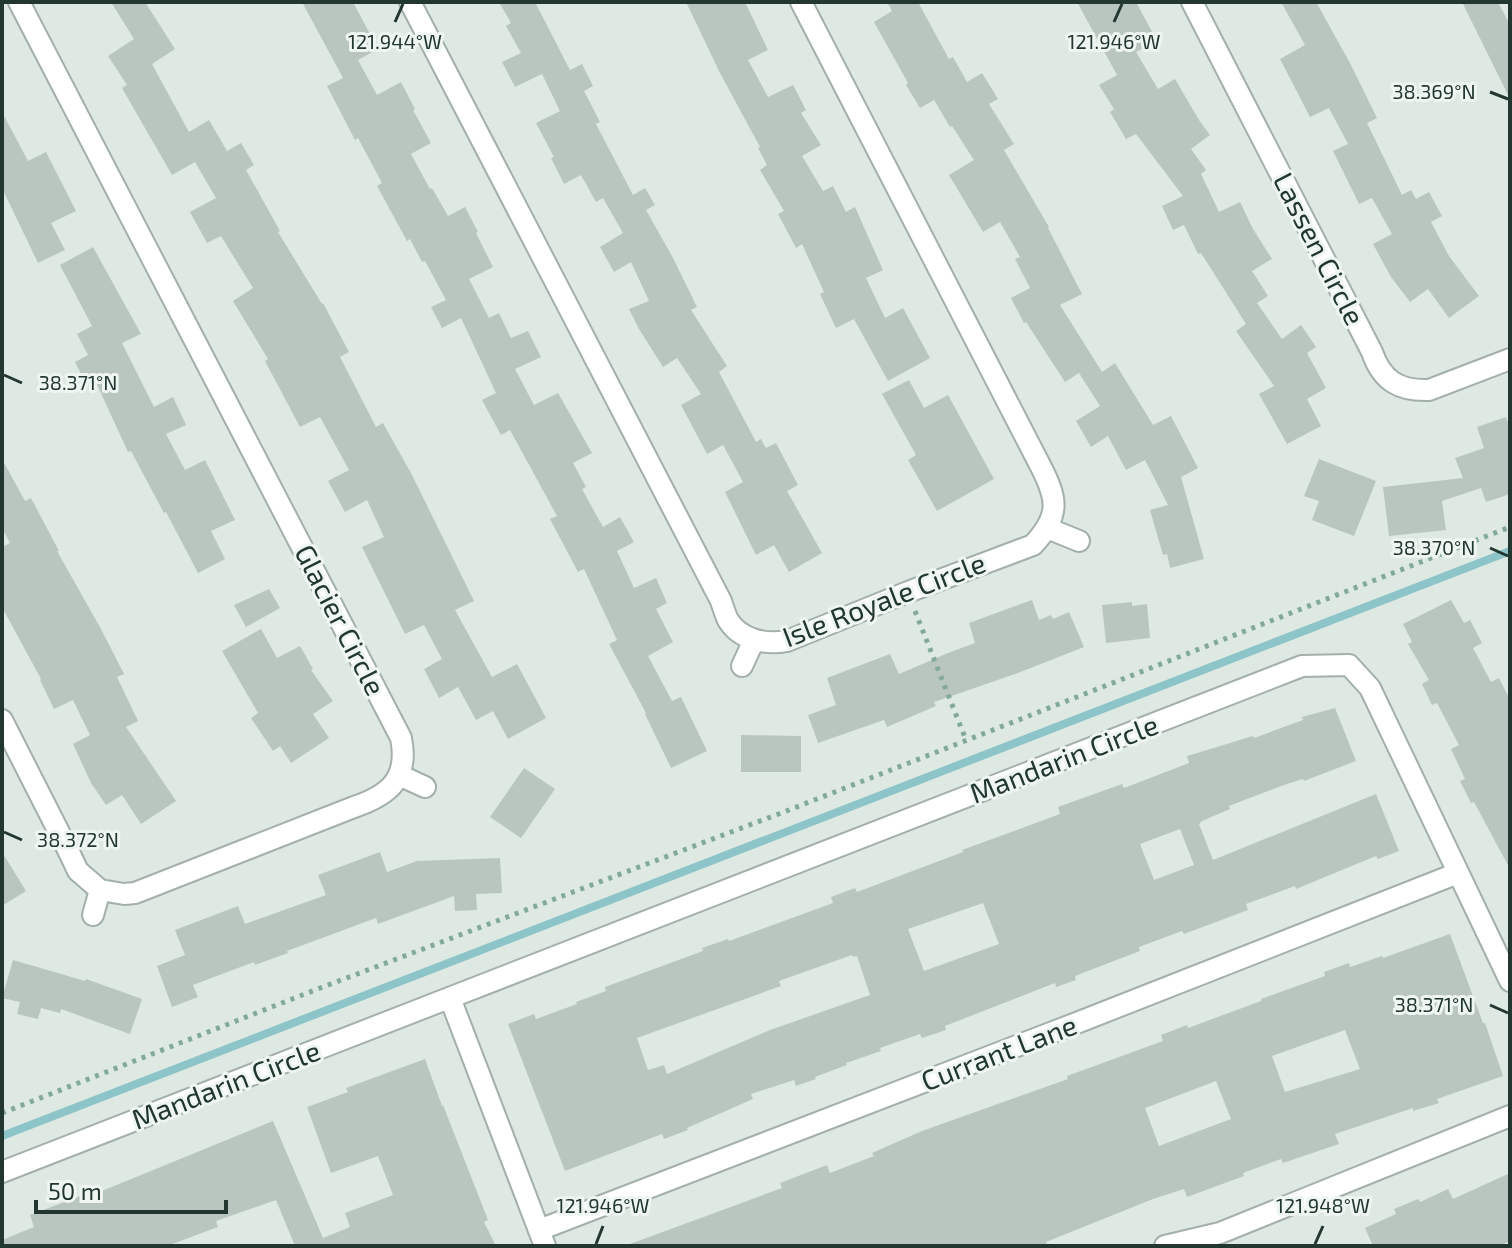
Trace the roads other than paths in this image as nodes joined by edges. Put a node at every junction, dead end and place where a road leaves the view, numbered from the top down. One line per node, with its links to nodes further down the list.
1 (19, 2): 11 (street, Glacier Circle)
2 (410, 2): 8 (street, Isle Royale Circle)
3 (801, 2): 6 (street)
4 (1192, 2): 5 (street, Lassen Circle)
5 (1510, 359)
6 (1047, 528): 7 (street); 8 (street, Isle Royale Circle)
7 (1079, 541)
8 (754, 640): 9 (street)
9 (742, 666)
10 (2, 720): 14 (street)
11 (399, 775): 12 (street); 14 (street)
12 (425, 787)
13 (1458, 873): 16 (street, Mandarin Circle); 17 (street, Mandarin Circle); 20 (street, Currant Lane)
14 (100, 890): 15 (street)
15 (93, 915)
16 (1510, 981)
17 (450, 998): 19 (street, Mandarin Circle); 20 (street)
18 (1510, 1116): 21 (street)
19 (2, 1172)
20 (542, 1238)
21 (1165, 1246)

